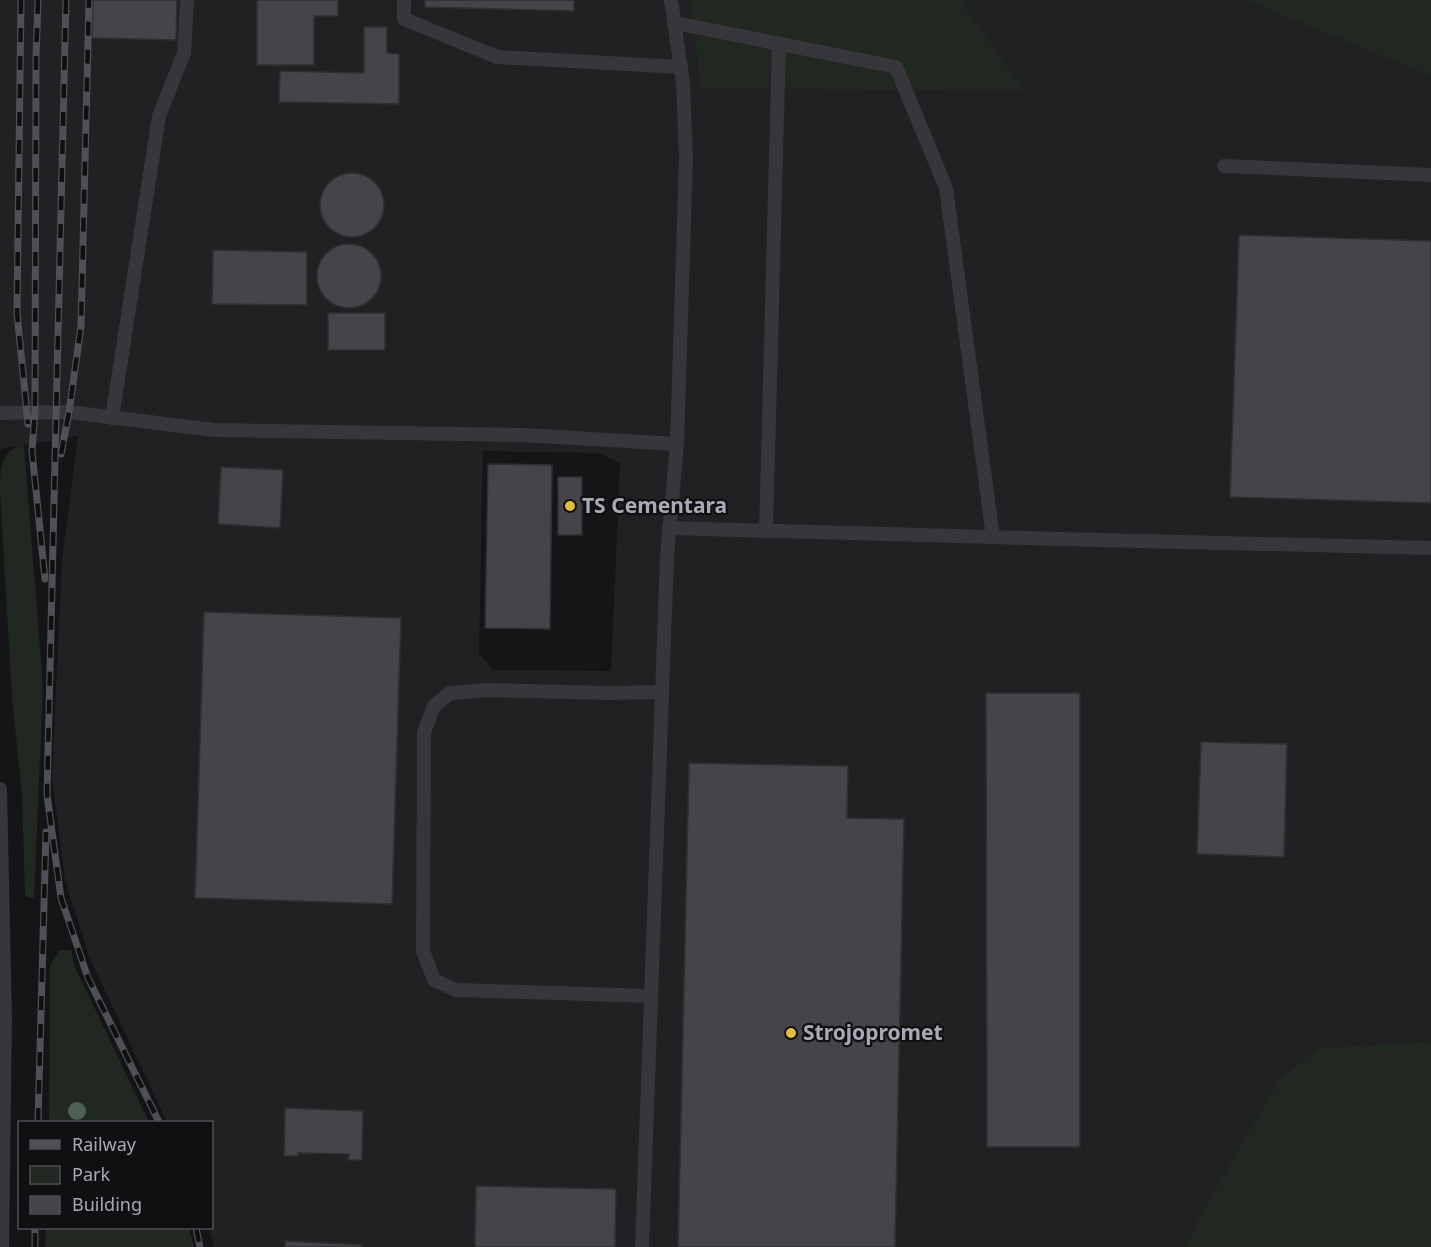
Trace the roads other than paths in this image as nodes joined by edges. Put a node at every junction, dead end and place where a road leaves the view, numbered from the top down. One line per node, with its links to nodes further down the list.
1 (187, 0): 10 (lane)
2 (404, 0): 6 (lane)
3 (671, 0): 4 (lane)
4 (675, 23): 5 (lane); 6 (lane)
5 (779, 43): 13 (lane); 14 (lane)
6 (681, 67): 11 (lane)
7 (1224, 166): 8 (lane)
8 (1431, 175)
9 (0, 413): 10 (lane)
10 (112, 418): 11 (lane)
11 (677, 444): 12 (lane)
12 (669, 528): 13 (lane); 16 (lane)
13 (766, 531): 14 (lane)
14 (993, 537): 15 (lane)
15 (1431, 548)
16 (662, 692): 18 (lane); 18 (lane)
17 (0, 789): 19 (lane)
18 (651, 996): 20 (lane)
19 (2, 1247)
20 (642, 1247)

